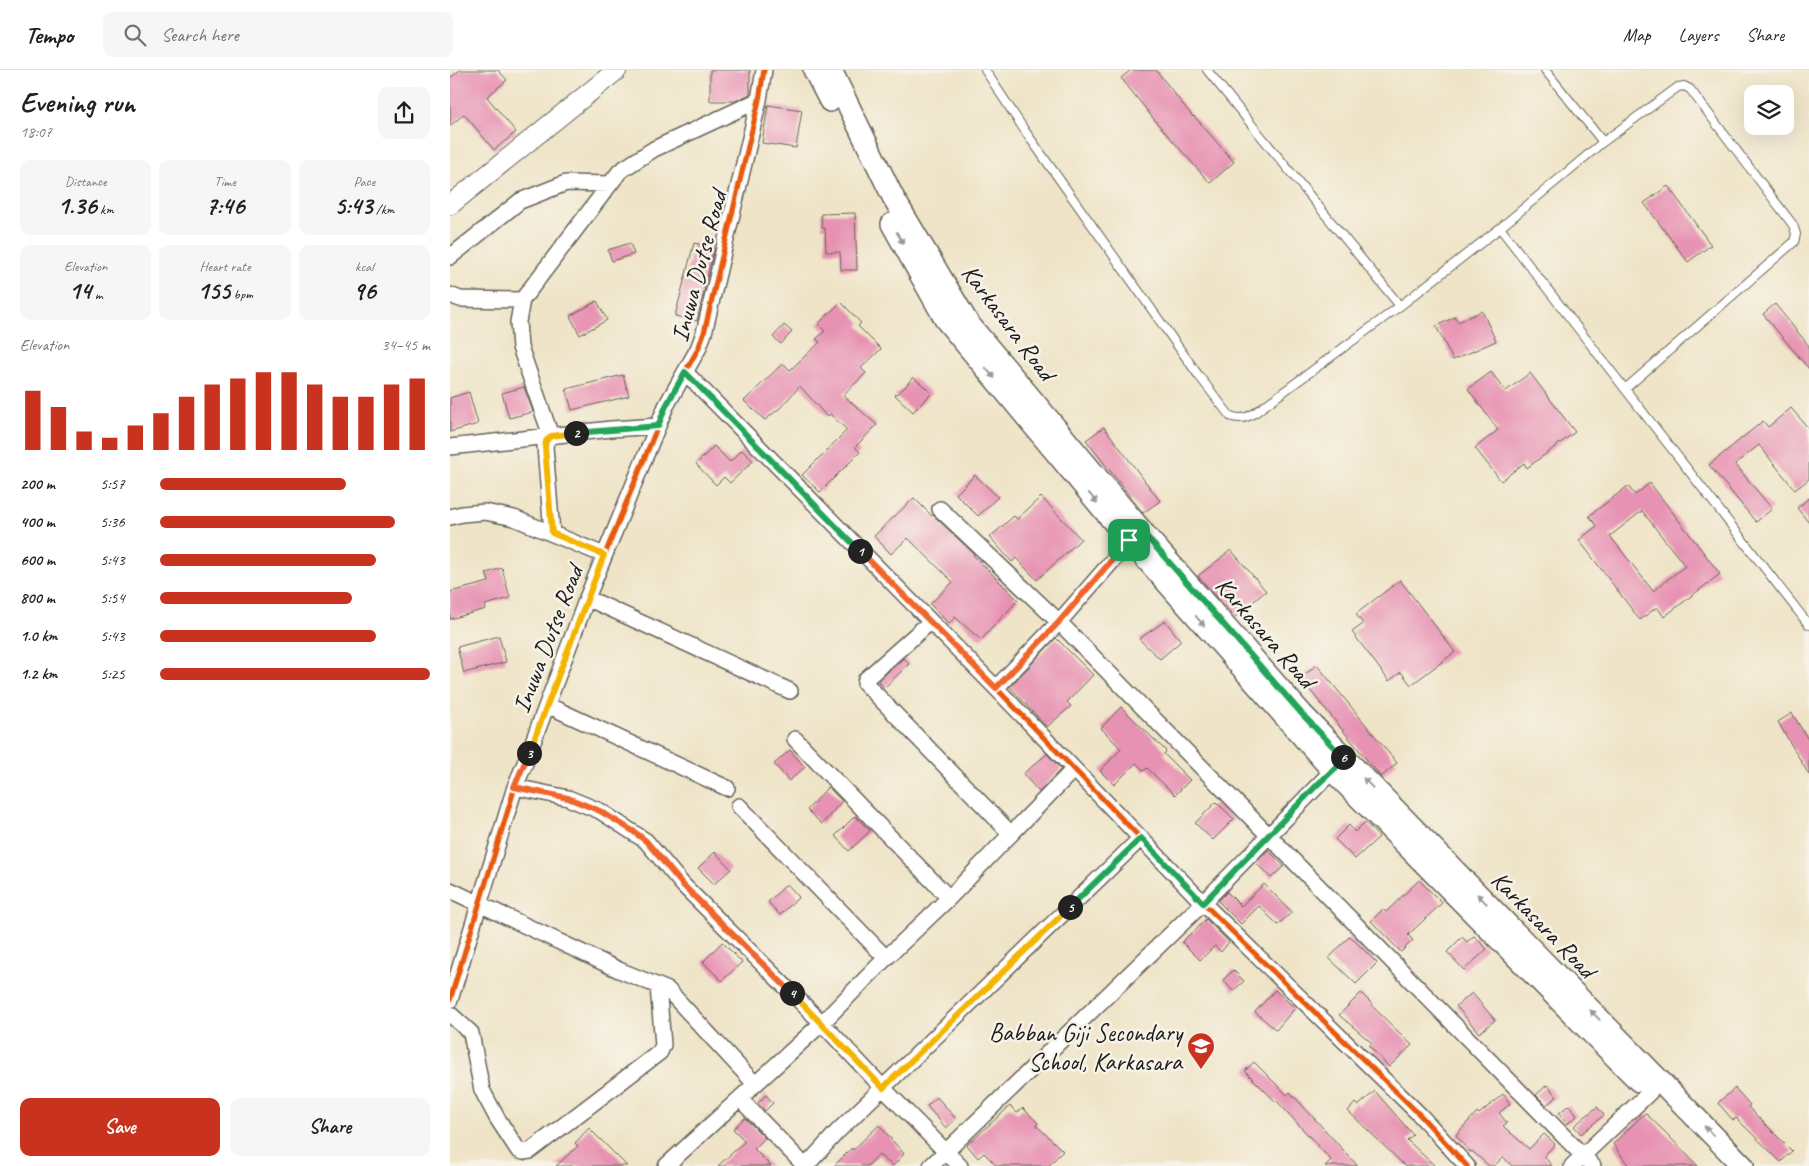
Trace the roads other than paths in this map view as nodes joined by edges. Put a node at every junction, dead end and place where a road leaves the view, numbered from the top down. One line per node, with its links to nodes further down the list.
1 (617, 70): 11 (street)
2 (764, 70): 8 (street, Inuwa Dutse Road)
3 (814, 70): 25 (main road, Karkasara Road, one-way to 25)
4 (831, 70): 25 (main road, Karkasara Road)
5 (985, 70): 16 (lane)
6 (1207, 70): 16 (lane)
7 (1545, 70): 9 (lane)
8 (759, 100): 10 (street); 17 (street, Inuwa Dutse Road)
9 (1603, 142): 12 (lane); 18 (lane)
10 (610, 184): 13 (street); 15 (street)
11 (450, 205)
12 (1500, 228): 16 (lane); 18 (lane)
13 (450, 257)
14 (450, 295): 15 (street)
15 (522, 300): 20 (street)
16 (1400, 306)
17 (685, 372): 19 (street, Inuwa Dutse Road); 28 (street)
18 (1625, 389): 30 (lane)
19 (658, 426): 20 (street); 26 (street, Inuwa Dutse Road)
20 (551, 436): 21 (street); 24 (street)
21 (450, 447)
22 (940, 509): 29 (street)
23 (450, 517): 24 (street)
24 (552, 533): 26 (street)
25 (1135, 535): 29 (street); 35 (main road, Karkasara Road)
26 (604, 555): 27 (street, Inuwa Dutse Road)
27 (587, 598): 32 (street); 33 (street, Inuwa Dutse Road)
28 (930, 622): 31 (street); 40 (street)
29 (1059, 622): 31 (street); 41 (street)
30 (1809, 625)
31 (996, 688): 36 (street)
32 (790, 691)
33 (547, 705): 37 (street, Inuwa Dutse Road); 38 (street)
34 (795, 739): 44 (street)
35 (1338, 764): 41 (street); 54 (main road, Karkasara Road); 64 (main road, Karkasara Road, one-way to 35)
36 (1074, 769): 40 (street); 42 (street)
37 (514, 787): 46 (street, Inuwa Dutse Road); 51 (street)
38 (726, 788)
39 (739, 806): 47 (street)
40 (1011, 834): 44 (street)
41 (1268, 836): 45 (street); 57 (street)
42 (1141, 838): 45 (street); 53 (street)
43 (450, 890): 46 (street)
44 (949, 898): 47 (street)
45 (1203, 903): 56 (street); 62 (street)
46 (479, 904): 48 (street); 49 (street, Inuwa Dutse Road)
47 (886, 958): 51 (street)
48 (658, 986): 50 (street); 52 (street)
49 (450, 1000)
50 (450, 1014)
51 (822, 1023): 52 (street); 53 (street)
52 (755, 1084): 55 (street)
53 (883, 1088): 56 (street); 59 (street)
54 (1650, 1092): 57 (street); 63 (main road, Karkasara Road)
55 (740, 1098): 58 (street); 59 (street)
56 (946, 1152): 60 (street); 61 (street)
57 (1582, 1162)
58 (666, 1166)
59 (806, 1166)
60 (931, 1166)
61 (960, 1166)
62 (1468, 1166)
63 (1722, 1166)
64 (1743, 1166)

